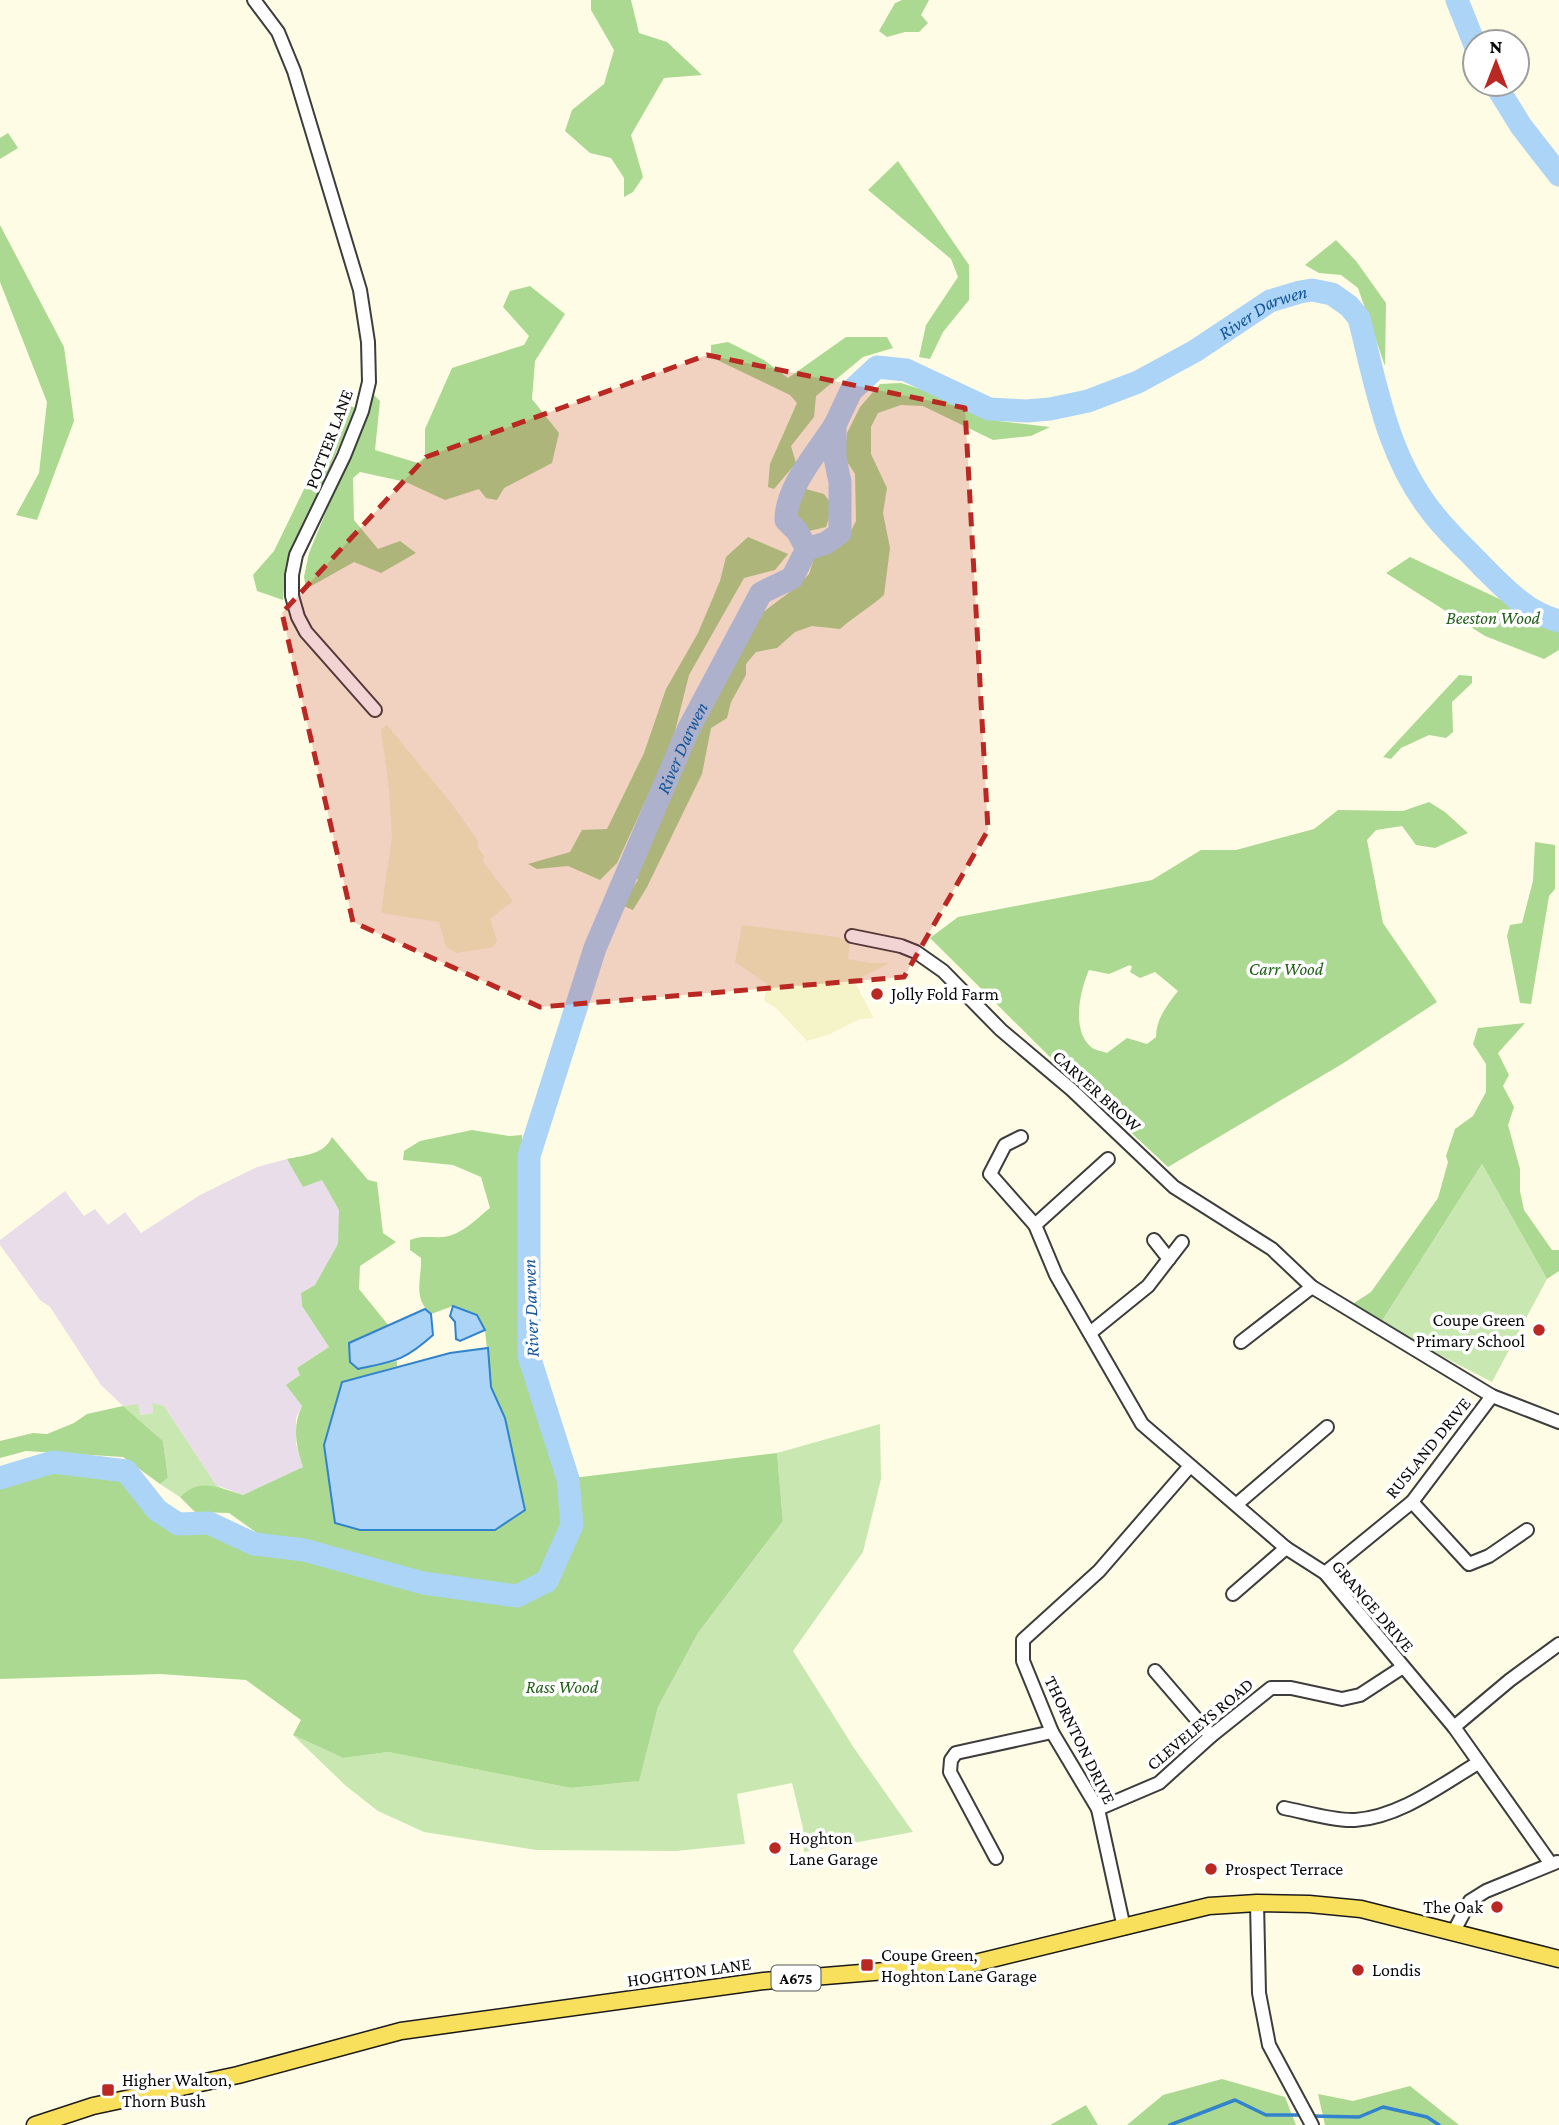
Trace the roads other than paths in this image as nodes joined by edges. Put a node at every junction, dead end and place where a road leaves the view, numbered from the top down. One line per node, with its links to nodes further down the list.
1 (254, 0): 2 (street, POTTER LANE)
2 (375, 710)
3 (852, 936): 10 (street, CARVER BROW)
4 (1021, 1137): 6 (street, GRANGE DRIVE)
5 (1108, 1159): 6 (street)
6 (1035, 1225): 11 (street, GRANGE DRIVE)
7 (1154, 1240): 9 (street)
8 (1182, 1242): 9 (street)
9 (1169, 1259): 11 (street)
10 (1312, 1287): 12 (street); 13 (street, CARVER BROW)
11 (1090, 1333): 16 (street, GRANGE DRIVE)
12 (1241, 1342)
13 (1492, 1396): 14 (street, CARVER BROW); 17 (street, RUSLAND DRIVE)
14 (1559, 1422)
15 (1327, 1427): 18 (street)
16 (1190, 1466): 18 (street, GRANGE DRIVE); 27 (street, THORNTON DRIVE)
17 (1412, 1502): 19 (street); 21 (street, RUSLAND DRIVE)
18 (1237, 1504): 20 (street, GRANGE DRIVE)
19 (1527, 1530)
20 (1286, 1548): 21 (street, GRANGE DRIVE); 22 (street)
21 (1325, 1573): 24 (street, GRANGE DRIVE)
22 (1233, 1594)
23 (1558, 1647): 26 (street)
24 (1402, 1667): 26 (street, GRANGE DRIVE); 28 (street, CLEVELEYS ROAD)
25 (1155, 1671): 28 (street)
26 (1454, 1727): 29 (street, GRANGE DRIVE)
27 (1052, 1732): 31 (street, THORNTON DRIVE); 32 (street)
28 (1211, 1736): 31 (street, CLEVELEYS ROAD)
29 (1478, 1763): 30 (street); 33 (street, GRANGE DRIVE)
30 (1284, 1808)
31 (1098, 1809): 35 (street, THORNTON DRIVE)
32 (996, 1858)
33 (1555, 1863): 36 (street)
34 (1257, 1903): 35 (main road, HOGHTON LANE / A675); 36 (main road, HOGHTON LANE / A675); 39 (street)
35 (1124, 1928): 38 (main road, HOGHTON LANE / A675)
36 (1454, 1931): 37 (main road, HOGHTON LANE / A675)
37 (1559, 1959)
38 (35, 2125)
39 (1312, 2125)

